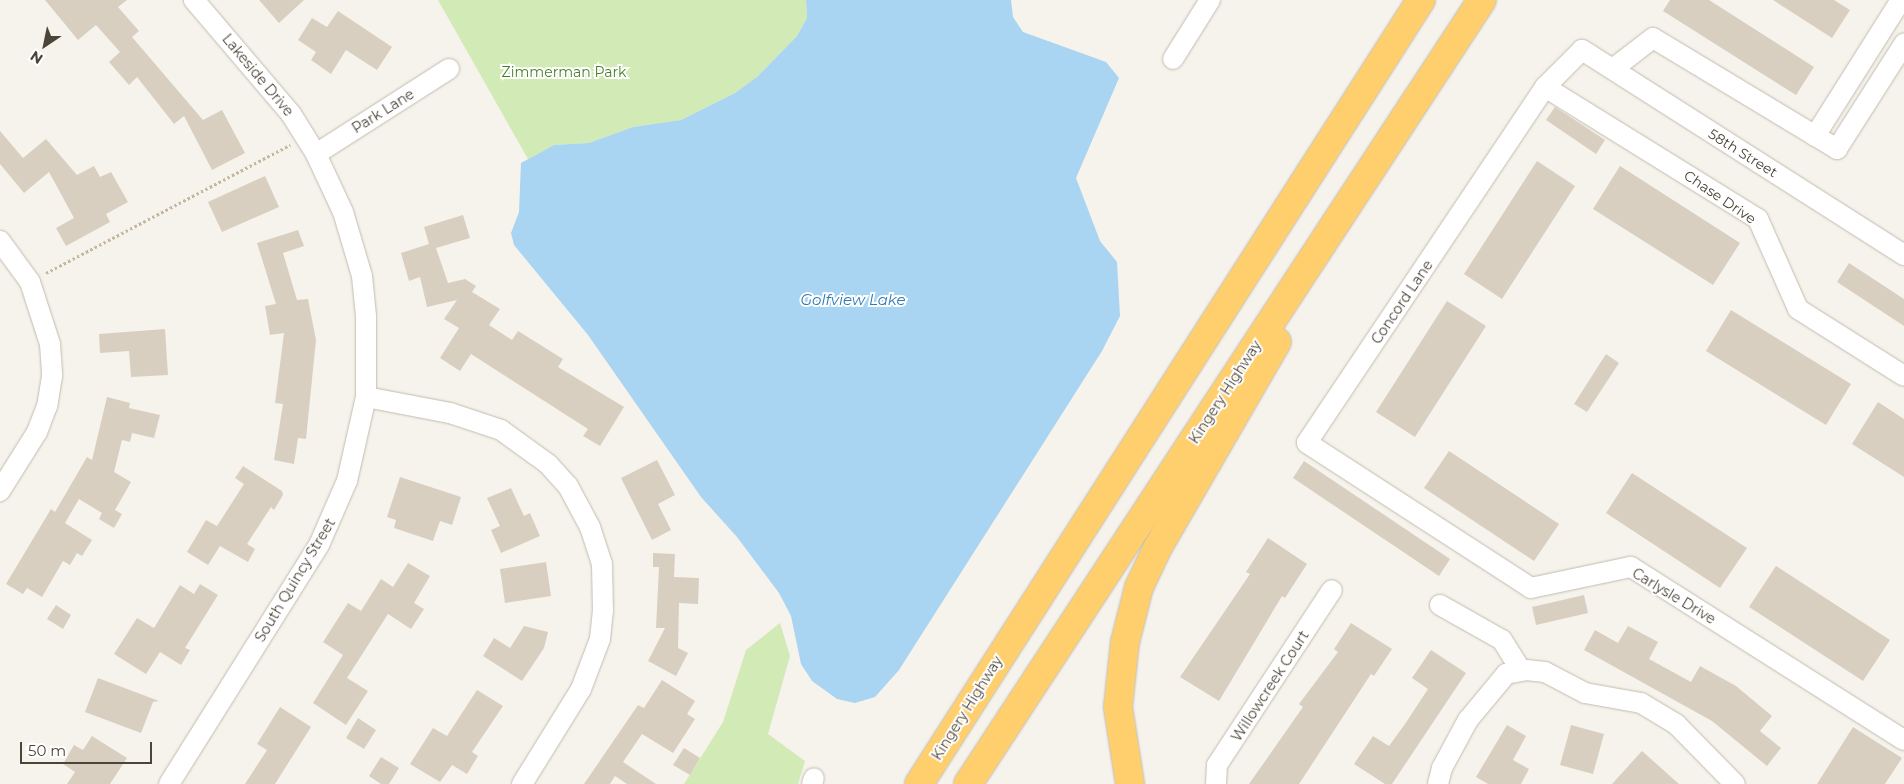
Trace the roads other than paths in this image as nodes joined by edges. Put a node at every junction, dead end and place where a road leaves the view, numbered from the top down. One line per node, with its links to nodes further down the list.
1 (194, 0): 13 (street, Lakeside Drive)
2 (1210, 0): 7 (street)
3 (1421, 0): 26 (highway, Kingery Highway)
4 (1482, 0): 11 (highway, Kingery Highway)
5 (1901, 0): 12 (street)
6 (1904, 44): 12 (street)
7 (1174, 59)
8 (1614, 68): 10 (street, 58th Street); 12 (street); 15 (street, 58th Street)
9 (449, 69): 13 (street, Park Lane)
10 (1545, 87): 16 (street, Chase Drive); 19 (street, Concord Lane)
11 (1394, 133): 27 (highway, Kingery Highway); 28 (highway)
12 (1815, 136)
13 (316, 154): 17 (street, South Quincy Street)
14 (0, 241): 18 (street)
15 (1904, 255)
16 (1904, 376)
17 (366, 397): 24 (street, South Quincy Street); 25 (street)
18 (0, 491)
19 (1381, 491): 23 (street, Carlysle Drive)
20 (1332, 590): 29 (street, Willowcreek Court)
21 (1440, 605): 22 (street)
22 (1520, 671): 30 (street); 31 (street)
23 (1904, 740)
24 (169, 784)
25 (522, 784)
26 (919, 784)
27 (968, 784)
28 (1130, 784)
29 (1216, 784)
30 (1438, 784)
31 (1736, 784)

